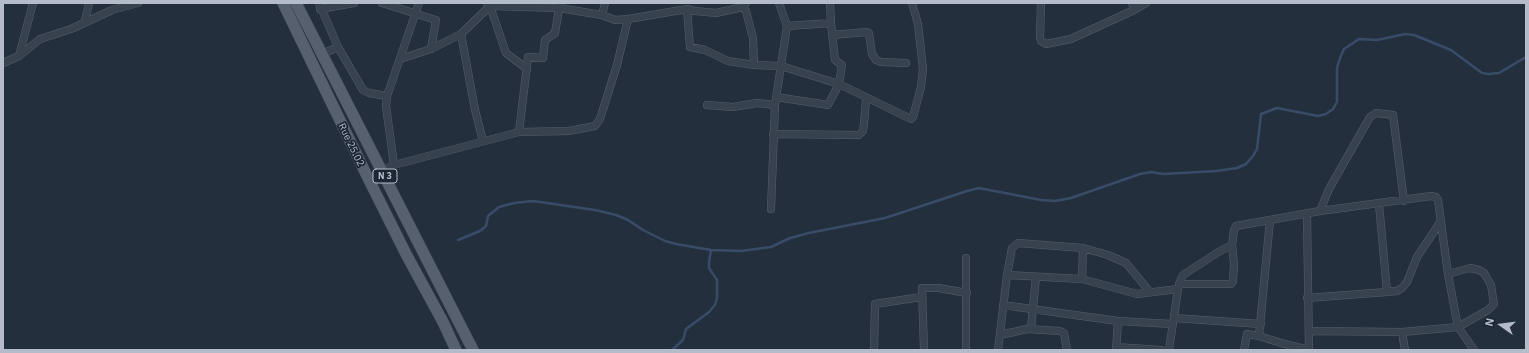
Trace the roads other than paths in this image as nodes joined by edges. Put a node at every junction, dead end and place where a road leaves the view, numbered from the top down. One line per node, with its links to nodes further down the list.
1 (33, 3): 33 (street)
2 (89, 3): 25 (street)
3 (138, 3): 25 (street)
4 (282, 3): 51 (main road, Rue 25.02 / N 3)
5 (296, 3): 32 (main road, N 3)
6 (354, 3): 18 (street)
7 (382, 3): 22 (street)
8 (419, 3): 22 (street)
9 (605, 3): 23 (street)
10 (779, 3): 27 (street)
11 (830, 3): 26 (street)
12 (912, 3): 43 (street)
13 (1041, 3): 20 (street)
14 (1146, 3): 20 (street)
15 (488, 4): 16 (street); 28 (street); 39 (street)
16 (509, 4): 19 (street)
17 (744, 5): 21 (street); 37 (street)
18 (319, 6): 30 (street)
19 (560, 6): 23 (street); 39 (street)
20 (1133, 7)
21 (687, 9): 24 (street); 37 (street)
22 (415, 12): 31 (street); 34 (street)
23 (602, 15): 24 (street)
24 (628, 19): 46 (street)
25 (85, 21): 33 (street)
26 (831, 23): 27 (street); 29 (street)
27 (787, 26): 38 (street)
28 (462, 34): 31 (street); 48 (street)
29 (832, 35): 36 (street); 40 (street)
30 (338, 47): 32 (street); 41 (street)
31 (431, 49): 34 (street)
32 (322, 54): 50 (main road, N 3)
33 (19, 56): 35 (street)
34 (400, 60): 41 (street)
35 (3, 63)
36 (906, 63)
37 (754, 64): 38 (street)
38 (781, 66): 40 (street); 42 (street)
39 (527, 69): 46 (street)
40 (839, 84): 42 (street); 43 (street)
41 (386, 96): 49 (street)
42 (776, 97): 45 (street)
43 (866, 98): 47 (street)
44 (707, 105): 45 (street)
45 (775, 105): 47 (street)
46 (519, 132): 48 (street)
47 (773, 134): 54 (street)
48 (483, 141): 49 (street)
49 (394, 165): 50 (street)
50 (382, 172): 51 (street); 86 (main road, N 3)
51 (368, 178): 85 (main road, Rue 25.02 / N 3)
52 (1404, 201): 53 (street); 55 (street); 58 (street)
53 (1379, 204): 55 (street); 68 (street)
54 (771, 209)
55 (1320, 211): 56 (street)
56 (1307, 214): 57 (street); 71 (street)
57 (1270, 220): 59 (street); 76 (street)
58 (1440, 221): 62 (street); 68 (street)
59 (1232, 244): 66 (street); 66 (street)
60 (1083, 248): 63 (street); 65 (street); 67 (street)
61 (966, 258): 69 (street)
62 (1448, 274): 77 (street); 77 (street)
63 (1007, 275): 64 (street); 72 (street)
64 (1036, 277): 65 (street); 73 (street)
65 (1082, 279): 67 (street)
66 (1178, 286): 67 (street); 75 (street)
67 (1150, 292)
68 (1387, 292): 71 (street)
69 (967, 293): 70 (street); 89 (street)
70 (921, 297): 87 (street); 88 (street)
71 (1307, 298): 79 (street)
72 (1003, 305): 73 (street); 81 (street)
73 (1033, 309): 74 (street); 78 (street)
74 (1118, 321): 75 (street); 83 (street)
75 (1173, 321): 76 (street); 93 (street)
76 (1261, 324): 82 (street)
77 (1458, 327): 80 (street); 84 (street)
78 (1031, 328): 81 (street); 91 (street)
79 (1308, 331): 80 (street); 95 (street)
80 (1402, 332): 96 (street)
81 (1000, 335): 90 (street)
82 (1259, 336): 94 (street); 95 (street)
83 (1116, 349): 92 (street)
84 (1473, 349)
85 (456, 350)
86 (473, 350)
87 (874, 350)
88 (924, 350)
89 (966, 350)
90 (998, 350)
91 (1067, 350)
92 (1161, 350)
93 (1169, 350)
94 (1244, 350)
95 (1309, 350)
96 (1405, 350)

